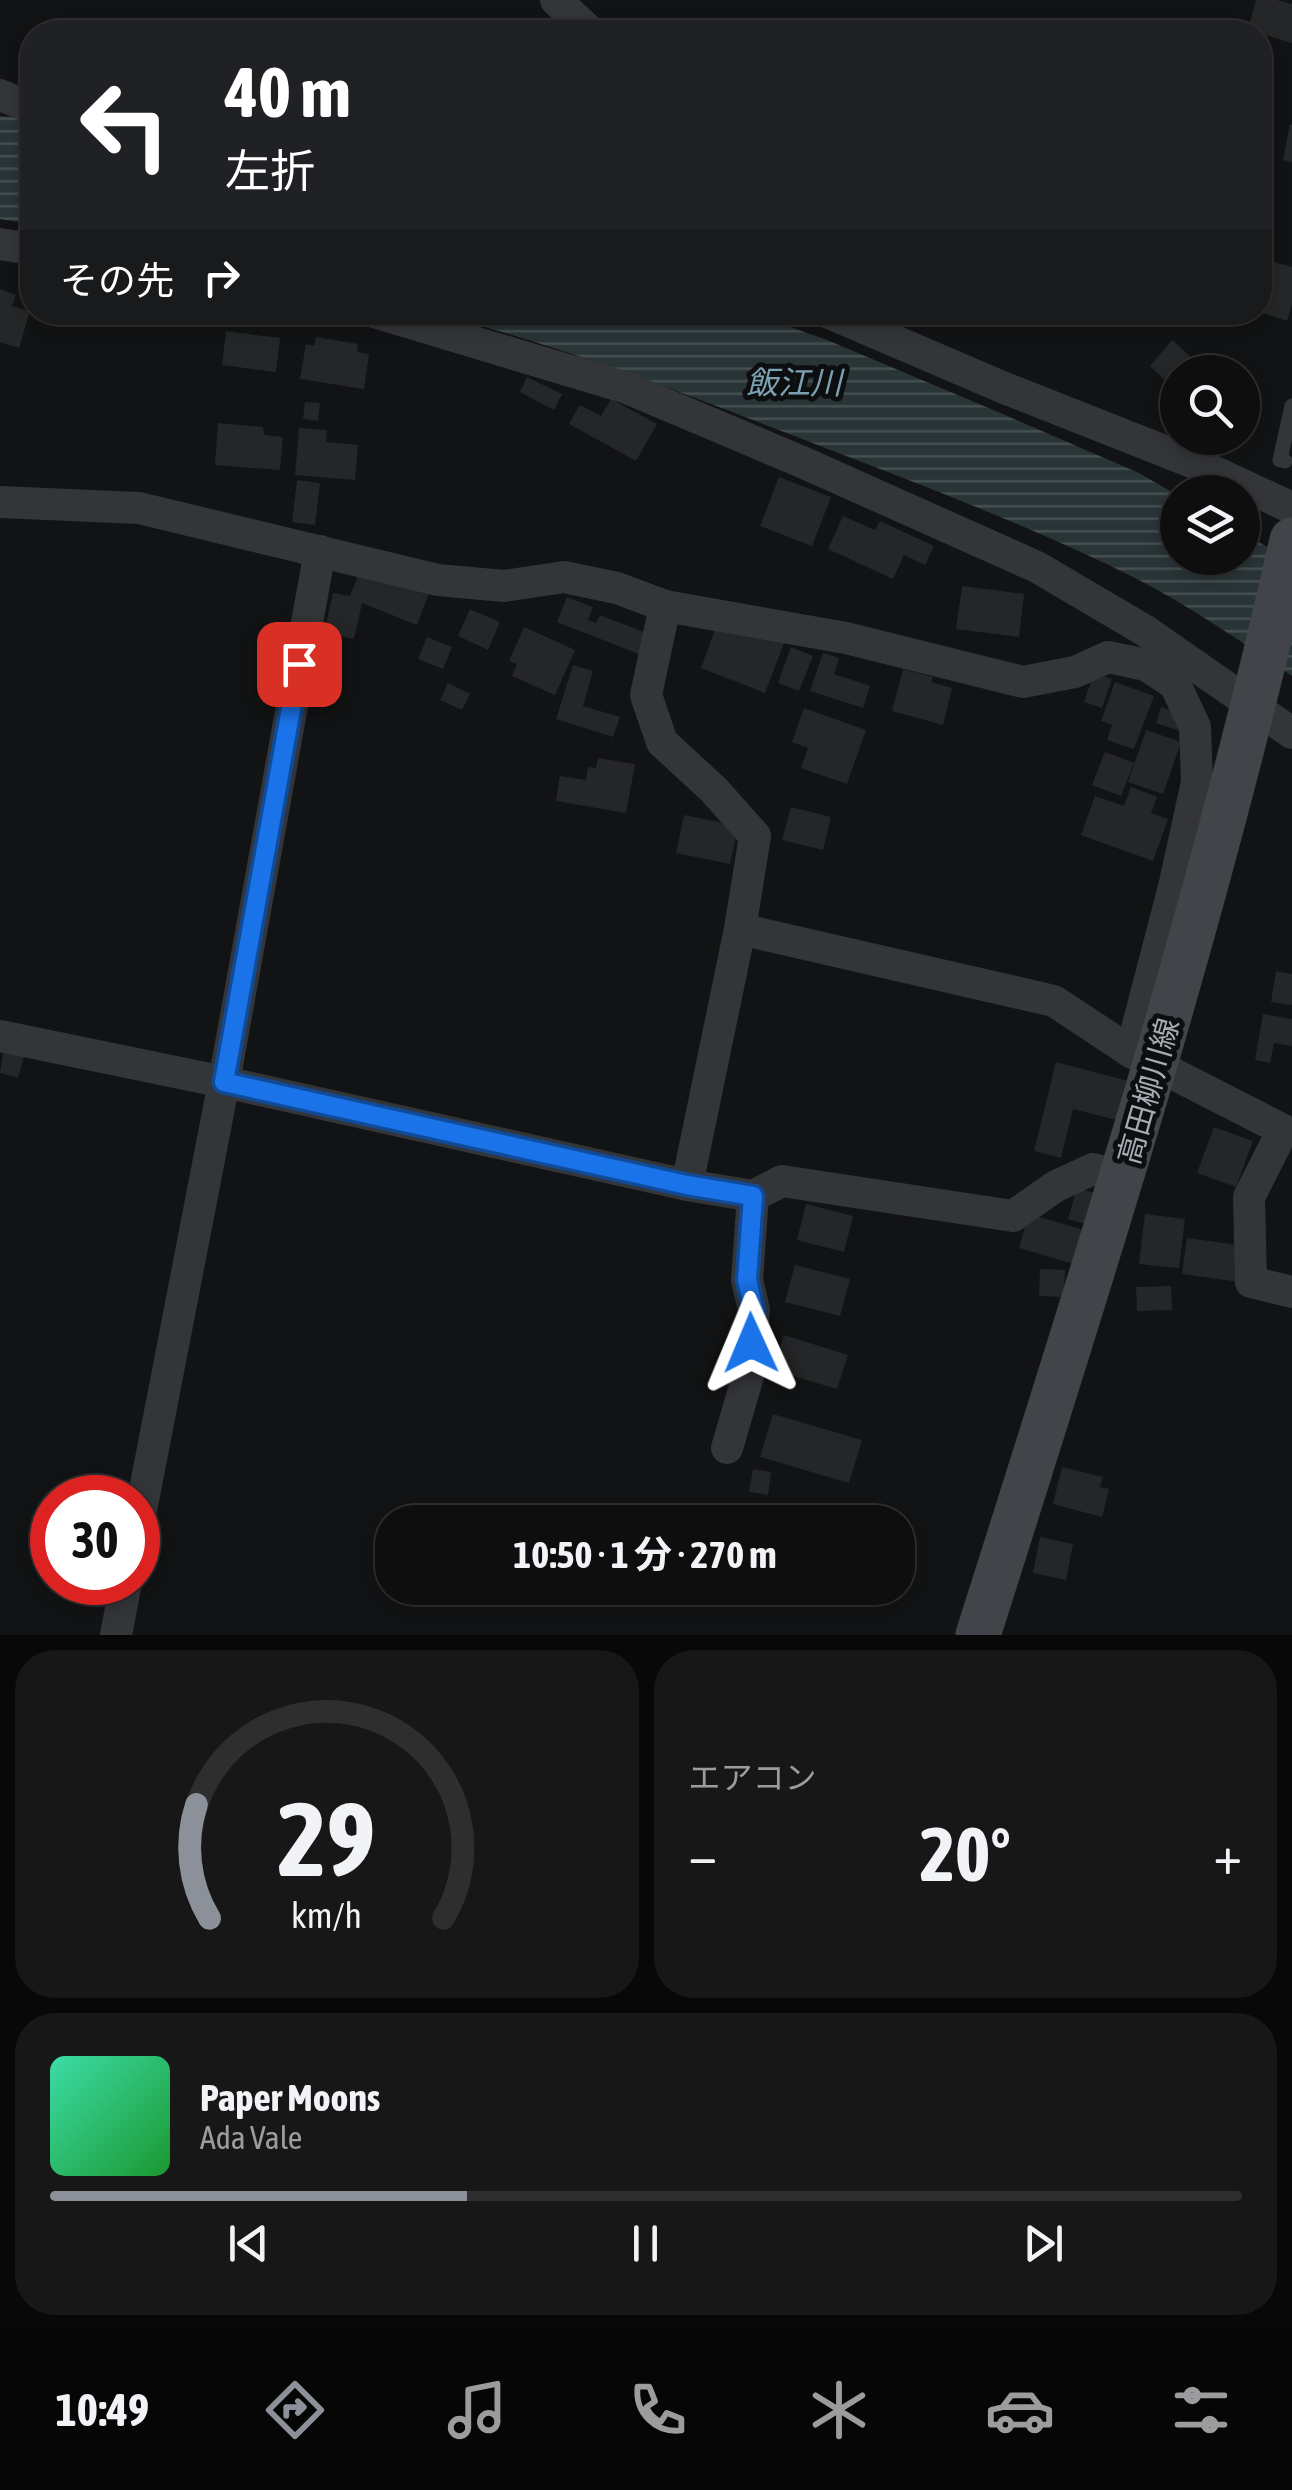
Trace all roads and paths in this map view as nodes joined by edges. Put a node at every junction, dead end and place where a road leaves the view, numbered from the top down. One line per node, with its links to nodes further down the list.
1 (556, 0): 2 (street)
2 (577, 20)
3 (417, 325): 12 (street)
4 (860, 325): 8 (street)
5 (1292, 406): 6 (lane)
6 (1285, 460)
7 (0, 502): 10 (street)
8 (1292, 508)
9 (1292, 540): 12 (main road, 高田柳川線)
10 (320, 551): 11 (street); 17 (street)
11 (665, 606): 14 (street); 16 (street)
12 (1254, 708): 13 (street); 16 (main road, 高田柳川線)
13 (1292, 732)
14 (740, 930): 16 (street); 19 (street)
15 (0, 1036): 17 (street)
16 (1143, 1059): 18 (main road, 高田柳川線); 21 (street)
17 (224, 1082): 19 (street); 23 (street)
18 (1123, 1177): 20 (street); 26 (main road, 高田柳川線)
19 (687, 1185): 20 (street)
20 (753, 1196): 22 (street)
21 (1292, 1292)
22 (728, 1448)
23 (148, 1475)
24 (122, 1605): 25 (street)
25 (116, 1635)
26 (978, 1635)

